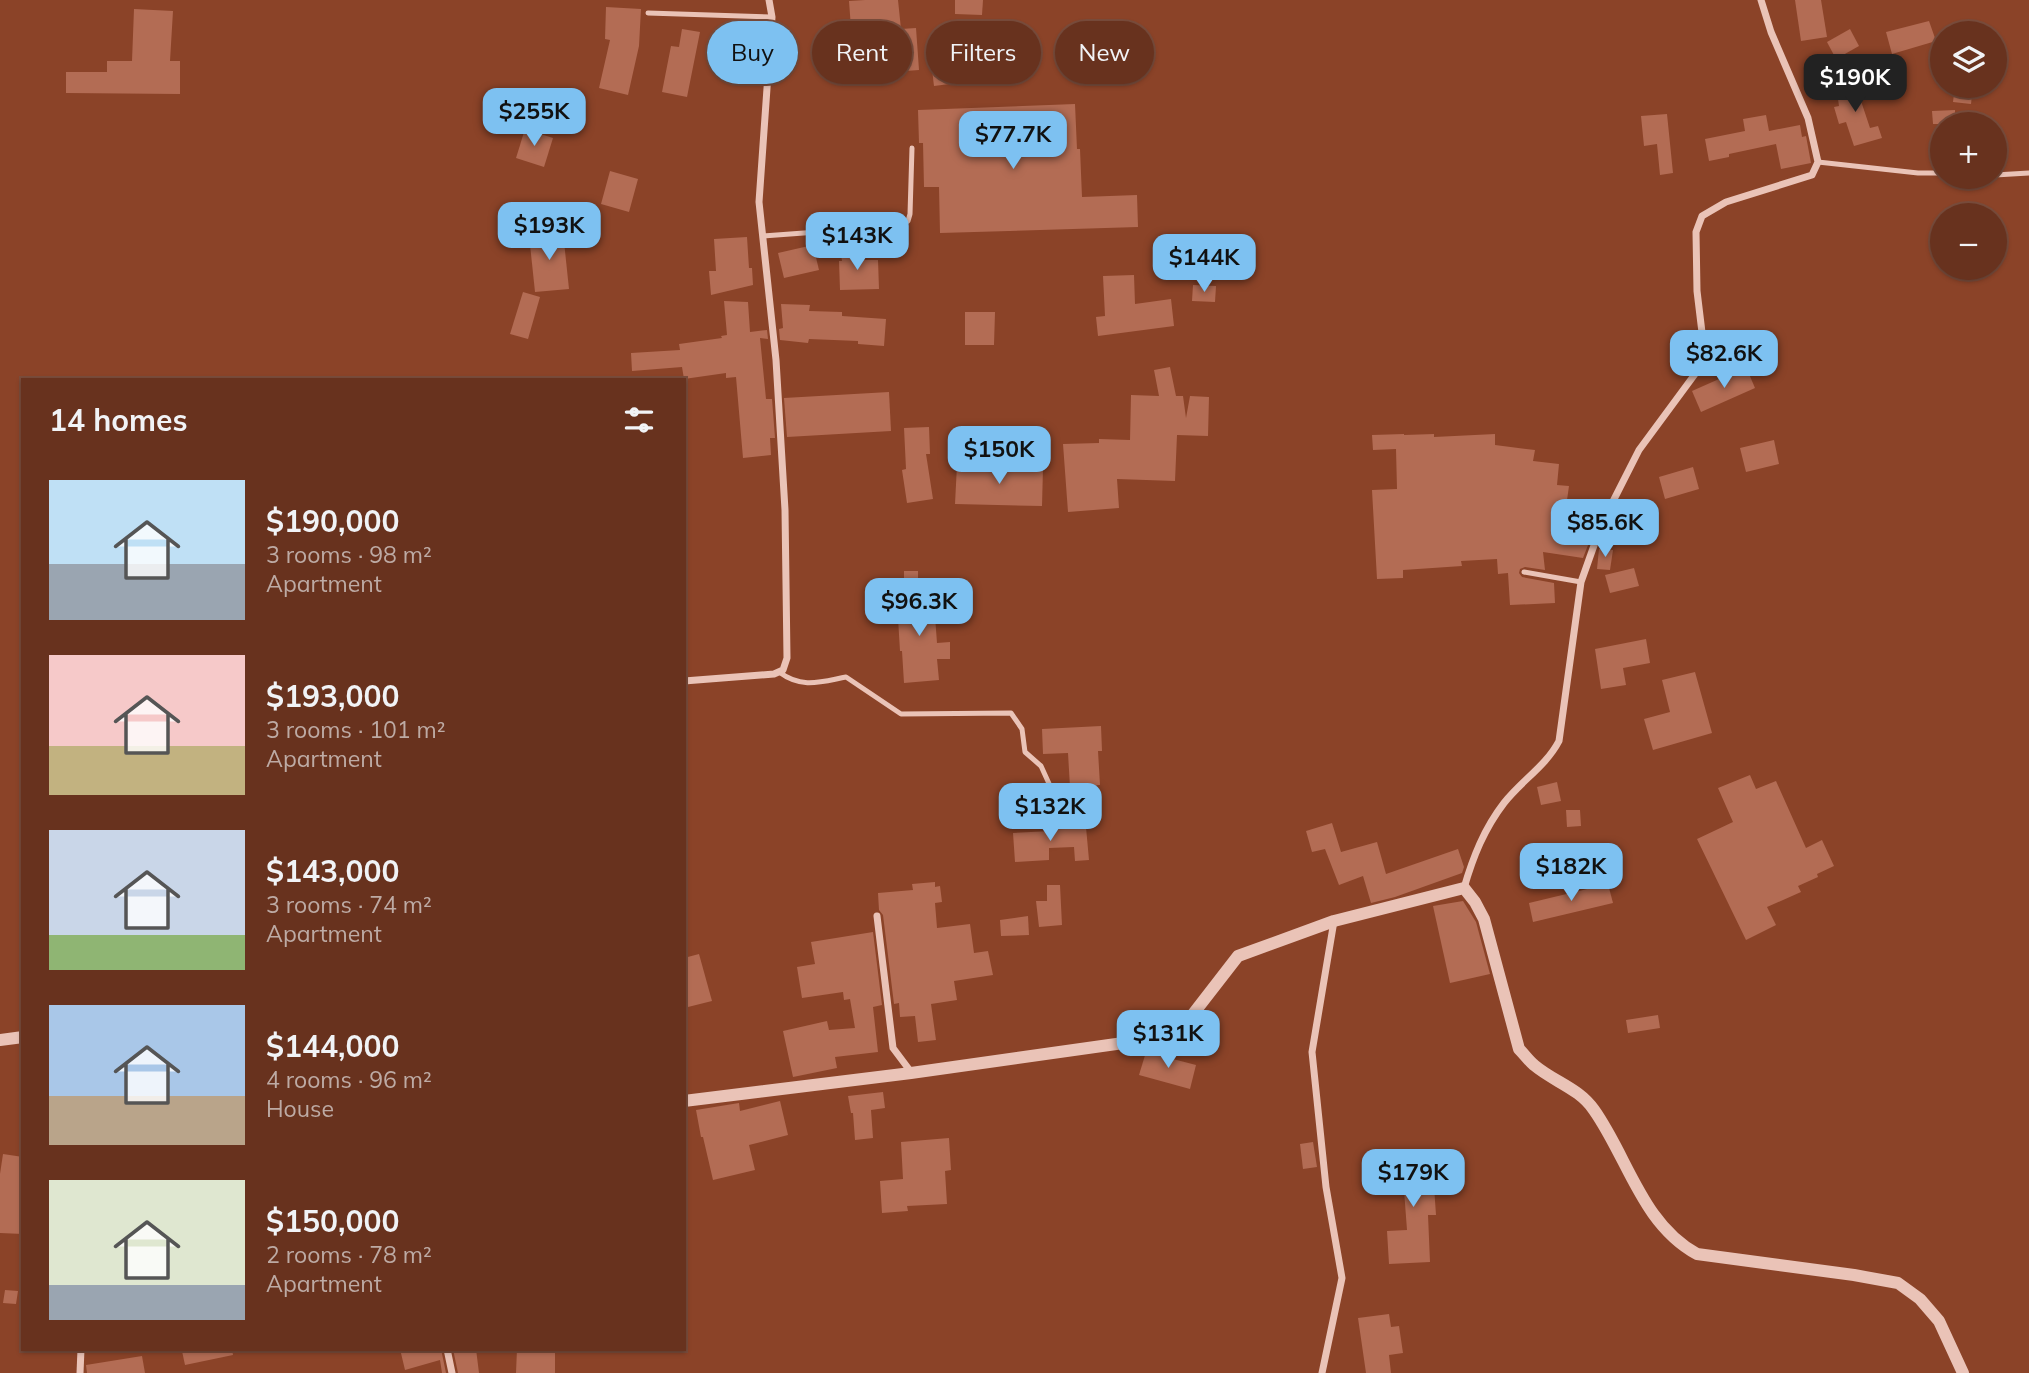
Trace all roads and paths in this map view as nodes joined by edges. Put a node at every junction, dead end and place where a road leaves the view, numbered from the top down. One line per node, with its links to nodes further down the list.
1 (769, 0): 4 (street)
2 (1761, 0): 6 (street)
3 (648, 13): 4 (lane)
4 (772, 16): 10 (street)
5 (912, 148): 10 (lane)
6 (1818, 162): 7 (lane); 12 (street)
7 (1930, 173)
8 (2029, 173): 9 (lane)
9 (2007, 174)
10 (763, 236): 13 (street)
11 (1524, 572): 12 (lane)
12 (1581, 582): 16 (street)
13 (779, 672): 14 (street); 15 (lane)
14 (686, 681)
15 (1056, 799)
16 (1464, 888): 18 (street); 28 (street)
17 (877, 916): 21 (street)
18 (1334, 921): 21 (street); 27 (street)
19 (21, 1037): 20 (street)
20 (0, 1040)
21 (911, 1073): 22 (street)
22 (686, 1101)
23 (81, 1351): 25 (street)
24 (447, 1351): 26 (street)
25 (80, 1373)
26 (452, 1373)
27 (1322, 1373)
28 (1963, 1373)

